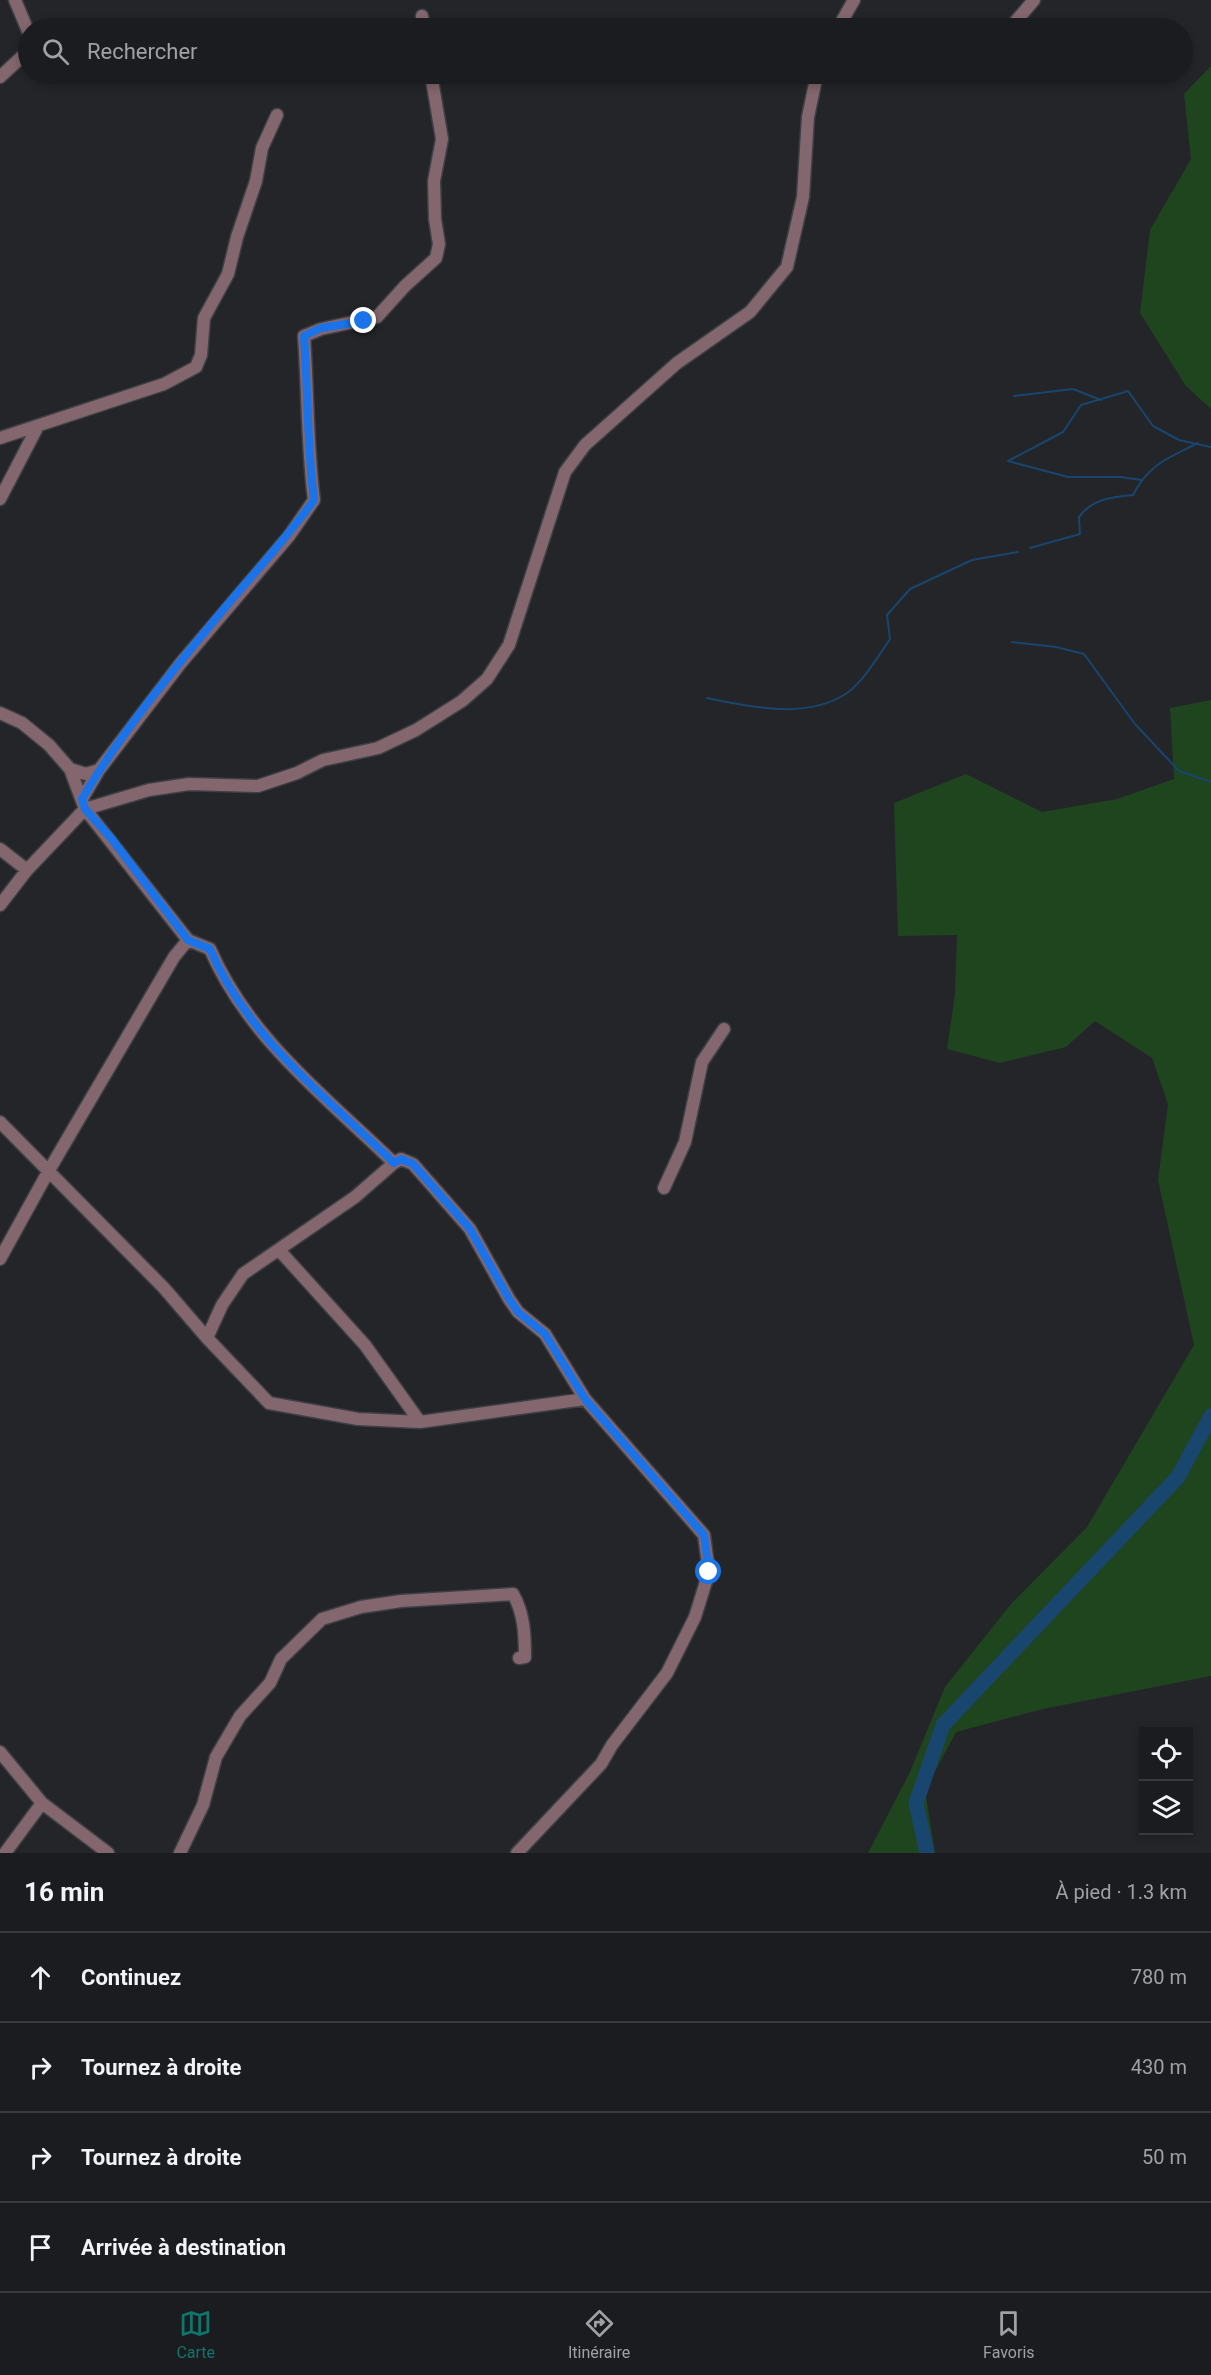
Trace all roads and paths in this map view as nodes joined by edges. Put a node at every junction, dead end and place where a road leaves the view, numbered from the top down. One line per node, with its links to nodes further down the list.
1 (15, 0): 4 (street)
2 (854, 0): 5 (street)
3 (1034, 0): 6 (street)
4 (23, 18)
5 (844, 18)
6 (1019, 18)
7 (18, 60): 8 (street)
8 (0, 77)
9 (433, 84): 17 (street)
10 (815, 84): 18 (street)
11 (278, 115): 12 (street)
12 (38, 426): 13 (street); 14 (street)
13 (0, 438)
14 (0, 499)
15 (0, 712): 16 (street)
16 (70, 769): 17 (street); 18 (street)
17 (99, 770): 18 (street)
18 (84, 804): 20 (street); 22 (street)
19 (0, 849): 20 (street)
20 (27, 870): 21 (street)
21 (0, 905)
22 (188, 940): 25 (street); 26 (street)
23 (724, 1029): 27 (street)
24 (0, 1122): 26 (street)
25 (394, 1163): 28 (street); 31 (street)
26 (48, 1172): 29 (street); 30 (street)
27 (664, 1188)
28 (279, 1250): 30 (street); 32 (street)
29 (0, 1259)
30 (207, 1338): 32 (street)
31 (585, 1399): 32 (street); 39 (street)
32 (420, 1422)
33 (519, 1658): 38 (street)
34 (2, 1760): 35 (street)
35 (42, 1803): 36 (street); 37 (street)
36 (5, 1853)
37 (108, 1853)
38 (180, 1853)
39 (517, 1853)

